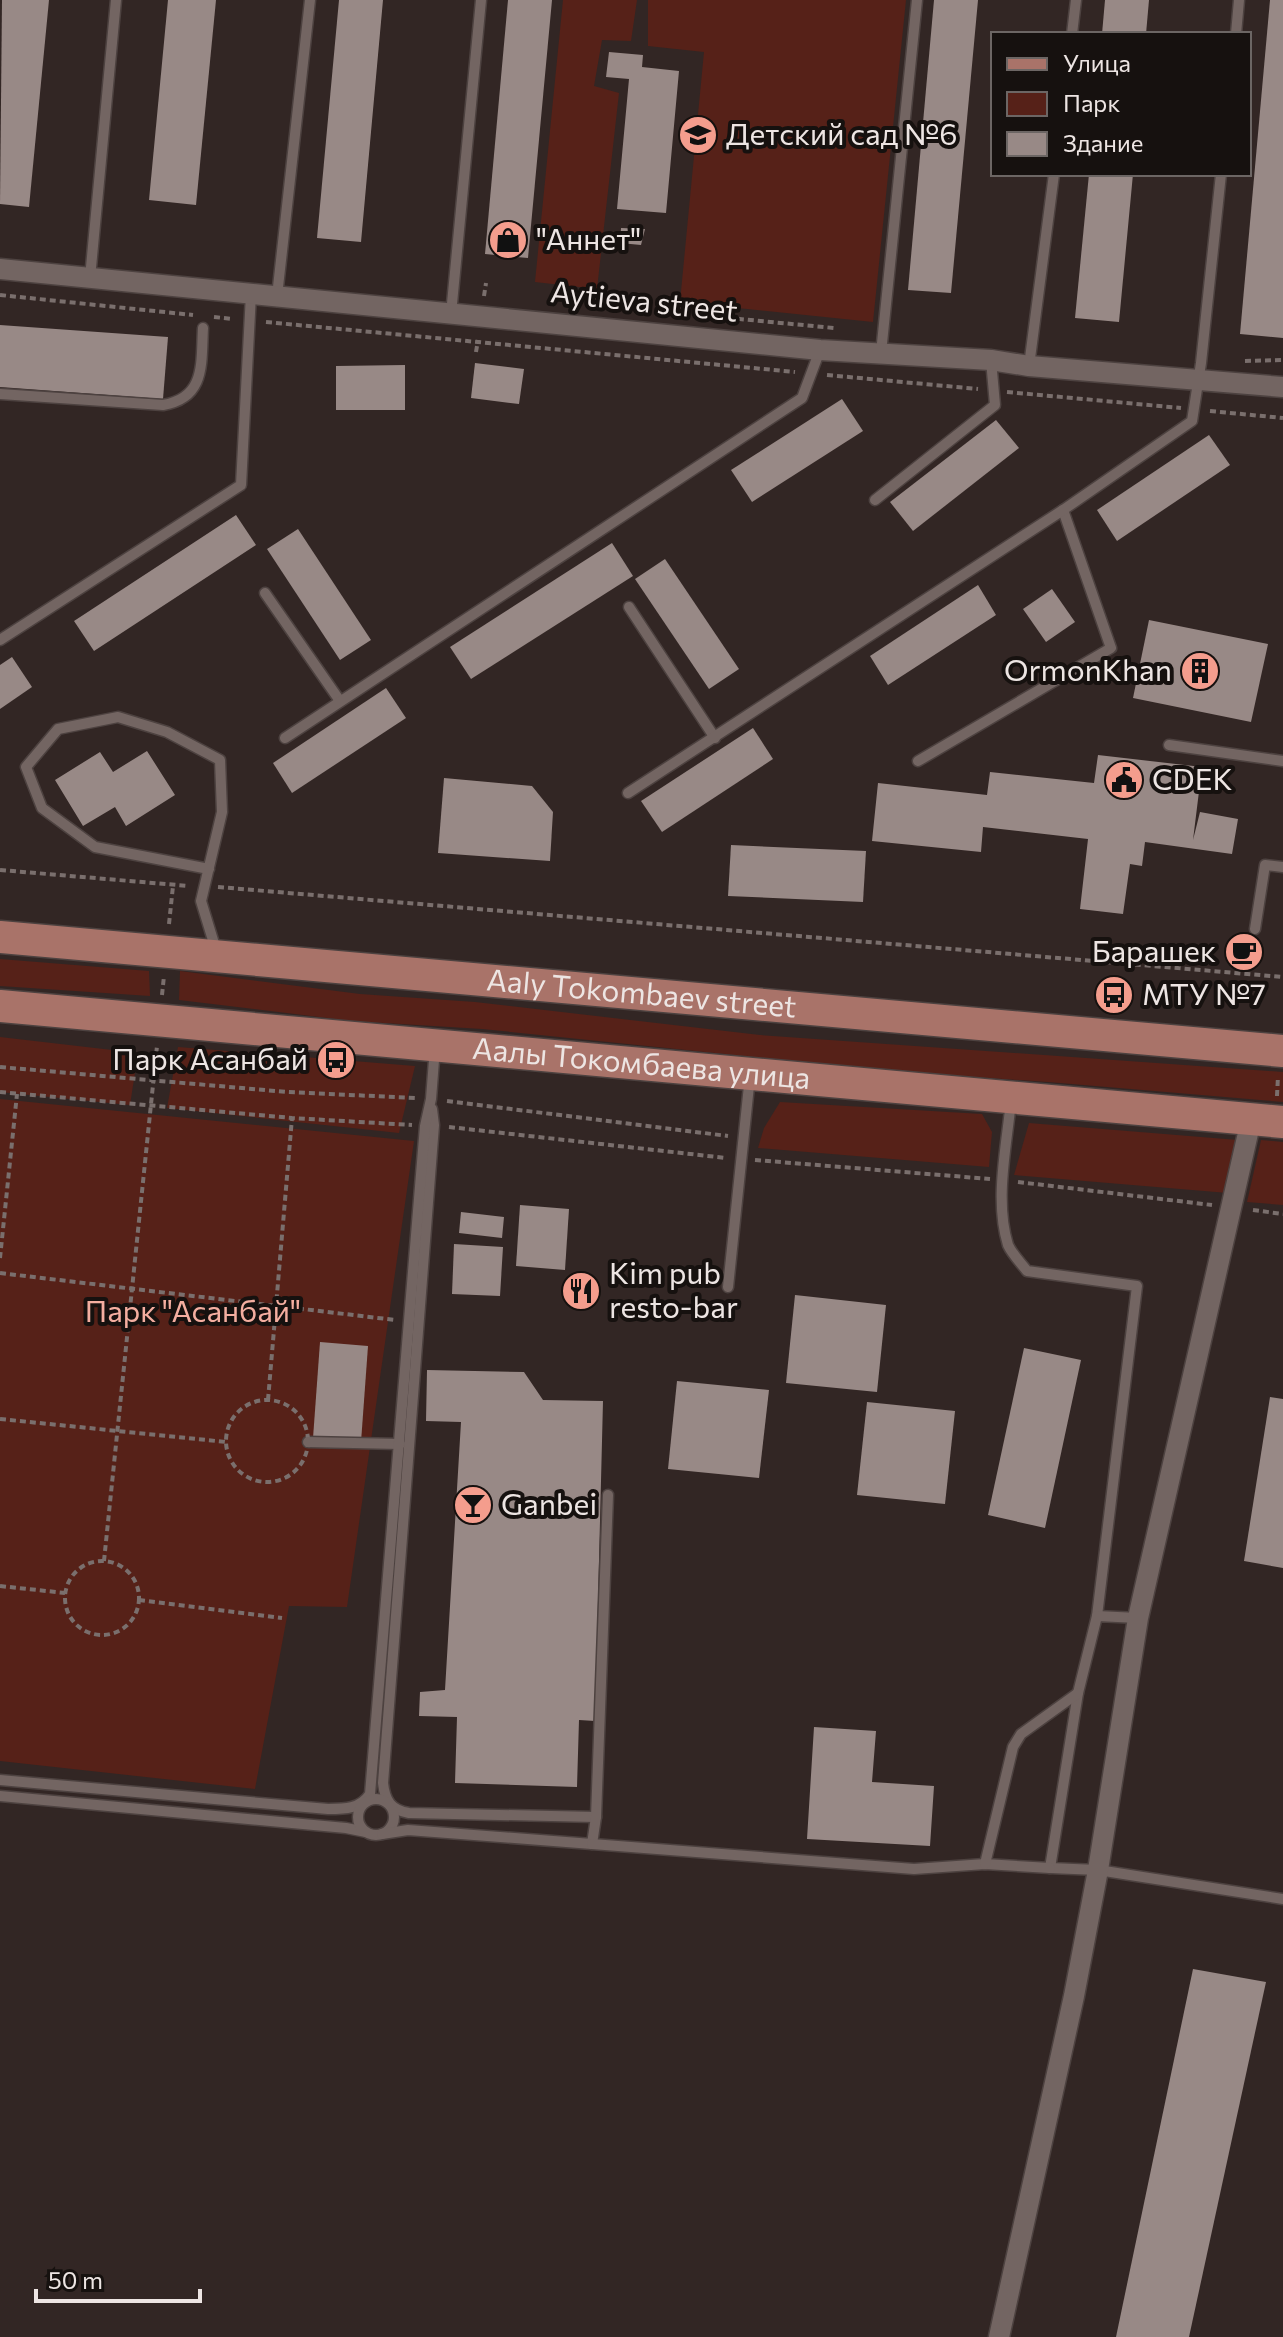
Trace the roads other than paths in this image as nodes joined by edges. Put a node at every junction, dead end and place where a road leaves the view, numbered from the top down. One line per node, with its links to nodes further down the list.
1 (116, 0): 12 (lane)
2 (310, 0): 14 (lane)
3 (481, 0): 15 (lane)
4 (917, 0): 18 (lane)
5 (1076, 0): 7 (lane)
6 (1239, 0): 8 (lane)
7 (1072, 32)
8 (1236, 32)
9 (1054, 176): 20 (lane)
10 (1221, 176): 21 (lane)
11 (0, 269): 12 (street, Aytieva street)
12 (90, 278): 13 (street, Aytieva street)
13 (251, 294): 14 (street, Aytieva street); 28 (lane)
14 (277, 296): 15 (street, Aytieva street)
15 (451, 314): 17 (street, Aytieva street)
16 (203, 328): 23 (lane)
17 (820, 350): 18 (street, Aytieva street); 29 (lane)
18 (881, 353): 19 (street, Aytieva street)
19 (991, 360): 20 (street, Aytieva street); 24 (lane)
20 (1029, 366): 21 (street, Aytieva street)
21 (1199, 380): 22 (street, Aytieva street); 25 (lane)
22 (1283, 387)
23 (0, 394)
24 (875, 500)
25 (1063, 510): 31 (lane); 33 (lane)
26 (265, 593): 29 (lane)
27 (629, 607): 31 (lane)
28 (0, 640)
29 (340, 701): 30 (lane)
30 (285, 738)
31 (715, 738): 35 (lane)
32 (1169, 745): 34 (lane)
33 (918, 761)
34 (1283, 761)
35 (628, 793)
36 (1283, 867): 38 (lane)
37 (209, 869): 37 (lane); 40 (lane)
38 (1255, 929)
39 (0, 937): 40 (main road, Aaly Tokombaev street)
40 (217, 956): 43 (main road, Aaly Tokombaev street)
41 (0, 1006): 42 (main road, Аалы Токомбаева улица)
42 (435, 1045): 44 (main road, Аалы Токомбаева улица); 47 (lane)
43 (1281, 1061)
44 (750, 1074): 45 (main road, Аалы Токомбаева улица); 48 (lane)
45 (1012, 1098): 46 (main road, Аалы Токомбаева улица); 52 (lane)
46 (1270, 1115): 53 (street)
47 (430, 1126): 50 (lane); 58 (lane)
48 (728, 1287)
49 (308, 1442): 50 (lane)
50 (400, 1444): 57 (lane)
51 (608, 1495): 59 (lane)
52 (1097, 1616): 53 (lane); 54 (lane)
53 (1138, 1618): 65 (street)
54 (1078, 1693): 63 (lane); 64 (lane)
55 (0, 1780): 57 (lane)
56 (0, 1796): 60 (lane)
57 (365, 1803): 58 (lane); 60 (lane)
58 (391, 1806): 59 (lane); 61 (lane)
59 (596, 1817): 62 (lane)
60 (366, 1832): 61 (lane)
61 (382, 1834): 62 (lane)
62 (592, 1844): 63 (lane)
63 (985, 1864): 64 (lane)
64 (1050, 1868): 65 (lane)
65 (1098, 1870): 66 (lane); 67 (street)
66 (1283, 1899)
67 (999, 2337)

